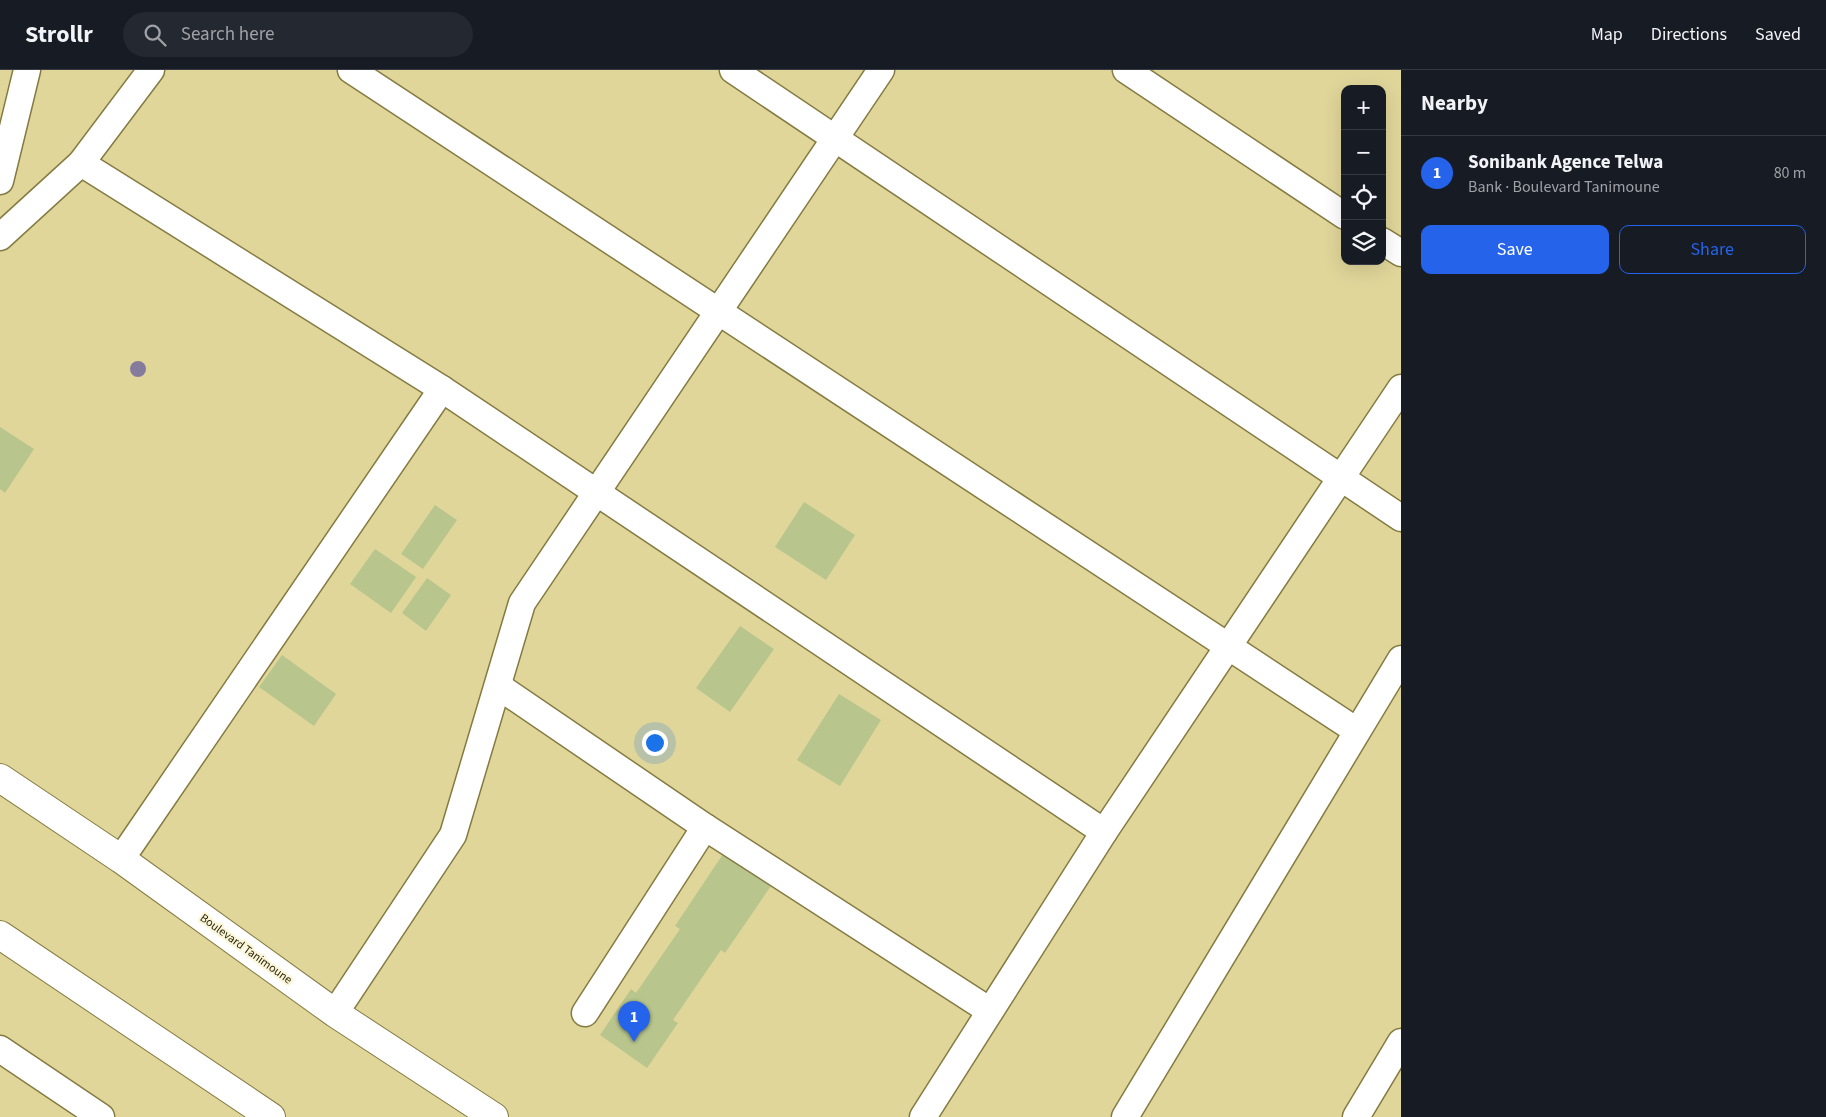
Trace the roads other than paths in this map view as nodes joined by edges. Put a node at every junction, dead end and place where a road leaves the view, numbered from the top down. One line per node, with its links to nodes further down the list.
1 (27, 70): 9 (street)
2 (151, 70): 8 (street)
3 (351, 70): 14 (street)
4 (733, 70): 7 (street)
5 (880, 70): 7 (street)
6 (1126, 70): 10 (street)
7 (835, 138): 14 (street); 17 (street)
8 (81, 162): 11 (street); 16 (street)
9 (0, 181)
10 (1341, 213)
11 (0, 237)
12 (1386, 244): 13 (street)
13 (1401, 253)
14 (718, 312): 18 (street); 20 (street)
15 (1401, 388): 17 (street)
16 (442, 389): 18 (street); 27 (street)
17 (1341, 478): 19 (street); 20 (street)
18 (596, 493): 22 (street); 26 (street)
19 (1401, 518)
20 (1228, 647): 23 (street); 26 (street)
21 (1401, 659): 23 (street)
22 (498, 686): 25 (street); 30 (street)
23 (1357, 731): 38 (street)
24 (0, 778): 27 (main road, Boulevard Tanimoune)
25 (705, 827): 29 (street); 31 (street)
26 (1104, 832): 29 (street)
27 (121, 859): 30 (main road, Boulevard Tanimoune)
28 (0, 935): 34 (main road)
29 (990, 1011): 37 (street)
30 (335, 1013): 36 (main road, Boulevard Tanimoune)
31 (585, 1013)
32 (1401, 1042): 39 (street)
33 (0, 1049): 35 (street)
34 (262, 1115)
35 (102, 1117)
36 (494, 1117)
37 (923, 1117)
38 (1125, 1117)
39 (1356, 1117)

